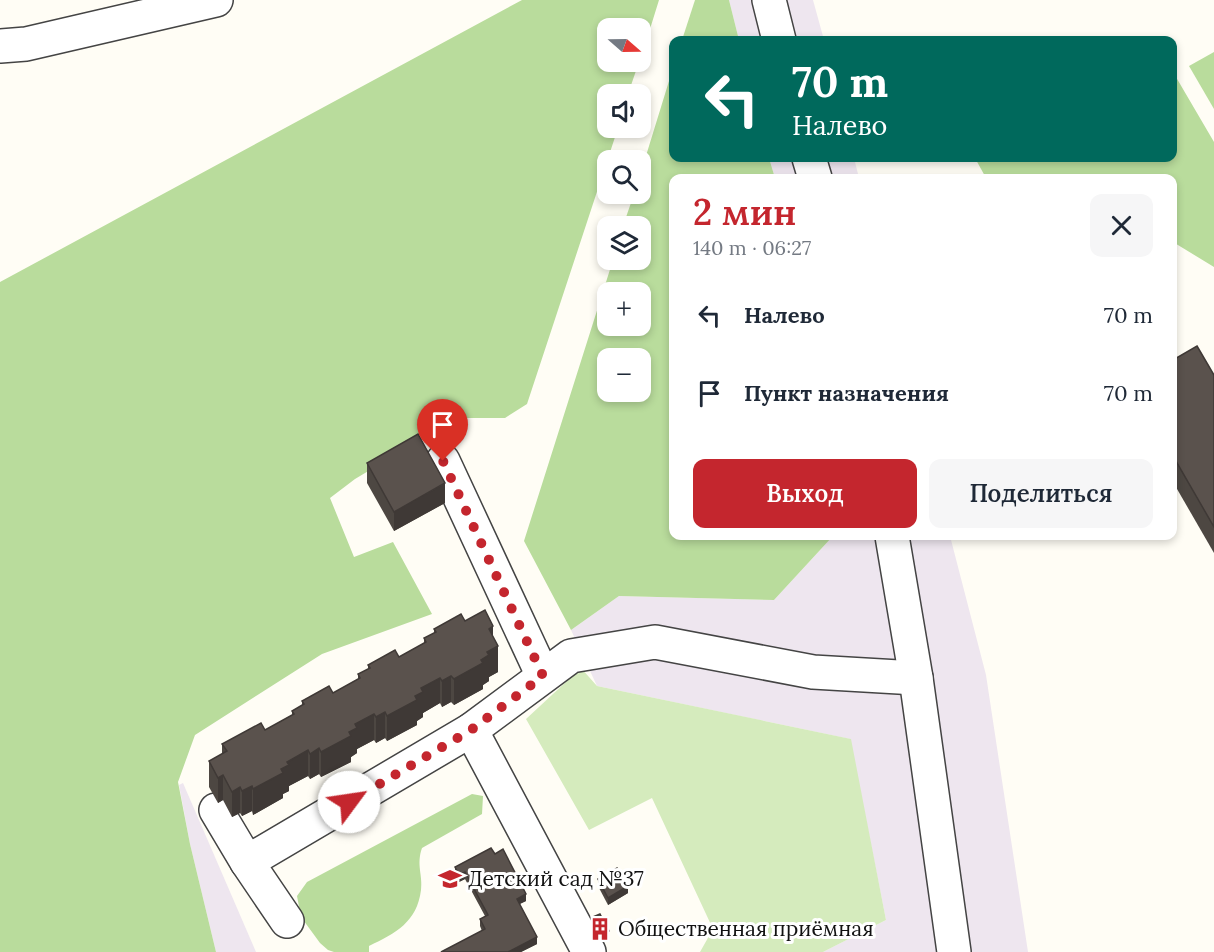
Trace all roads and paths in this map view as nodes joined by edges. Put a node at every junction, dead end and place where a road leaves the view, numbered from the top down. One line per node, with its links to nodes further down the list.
1 (216, 0): 4 (street)
2 (769, 0): 3 (street)
3 (778, 36)
4 (0, 46)
5 (443, 461): 7 (street)
6 (893, 540): 8 (street)
7 (543, 676): 8 (street); 9 (street)
8 (916, 678): 14 (street)
9 (471, 730): 11 (street); 13 (street)
10 (216, 810): 11 (street)
11 (247, 862): 12 (street)
12 (287, 921)
13 (580, 945)
14 (954, 952)

